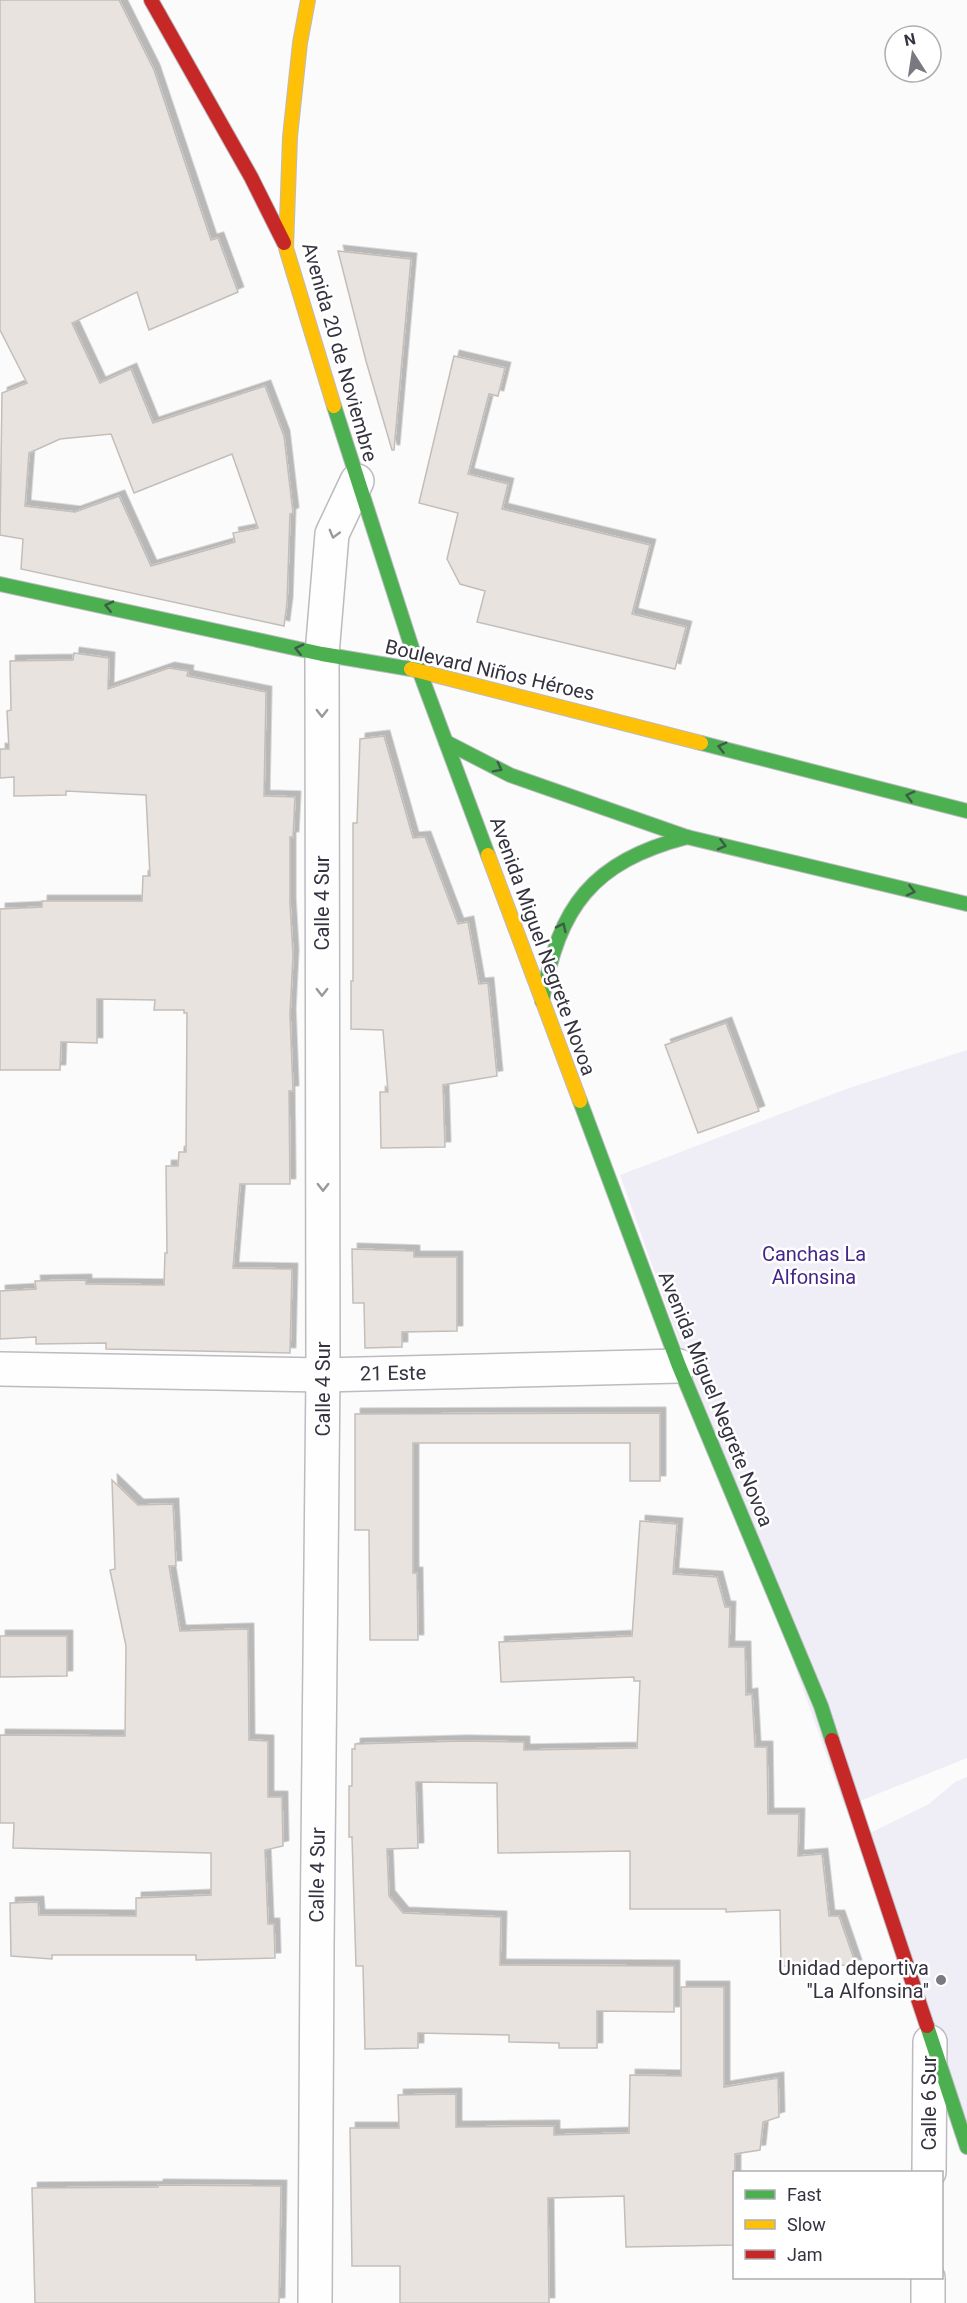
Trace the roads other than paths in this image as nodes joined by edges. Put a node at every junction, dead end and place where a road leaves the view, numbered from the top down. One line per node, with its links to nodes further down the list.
1 (151, 0): 3 (main road)
2 (308, 0): 3 (main road, Avenida 20 de Noviembre)
3 (286, 249): 4 (main road, Avenida 20 de Noviembre)
4 (357, 481): 6 (street, Calle 4 Sur, one-way to 6); 7 (main road, Avenida 20 de Noviembre)
5 (0, 584): 6 (main road, Boulevard Niños Héroes, one-way to 5)
6 (322, 654): 7 (main road, Boulevard Niños Héroes); 15 (street, Calle 4 Sur, one-way to 15)
7 (419, 670): 8 (main road, Avenida Miguel Negrete Novoa); 9 (main road, Boulevard Niños Héroes, one-way to 7)
8 (446, 742): 10 (main road, one-way to 10); 12 (main road, Avenida Miguel Negrete Novoa)
9 (967, 811)
10 (687, 837): 11 (main road, one-way to 11); 12 (main road, one-way to 10)
11 (967, 904)
12 (542, 1003): 13 (main road, Avenida Miguel Negrete Novoa)
13 (679, 1366): 15 (street, 21 Este); 16 (main road, Avenida Miguel Negrete Novoa)
14 (0, 1369): 15 (street, 21 Este)
15 (323, 1375): 20 (street, Calle 4 Sur)
16 (930, 2034): 17 (main road, Avenida Miguel Negrete Novoa); 18 (street, Calle 6 Sur)
17 (967, 2147)
18 (929, 2171)
19 (928, 2279): 21 (street)
20 (315, 2303)
21 (928, 2303)

